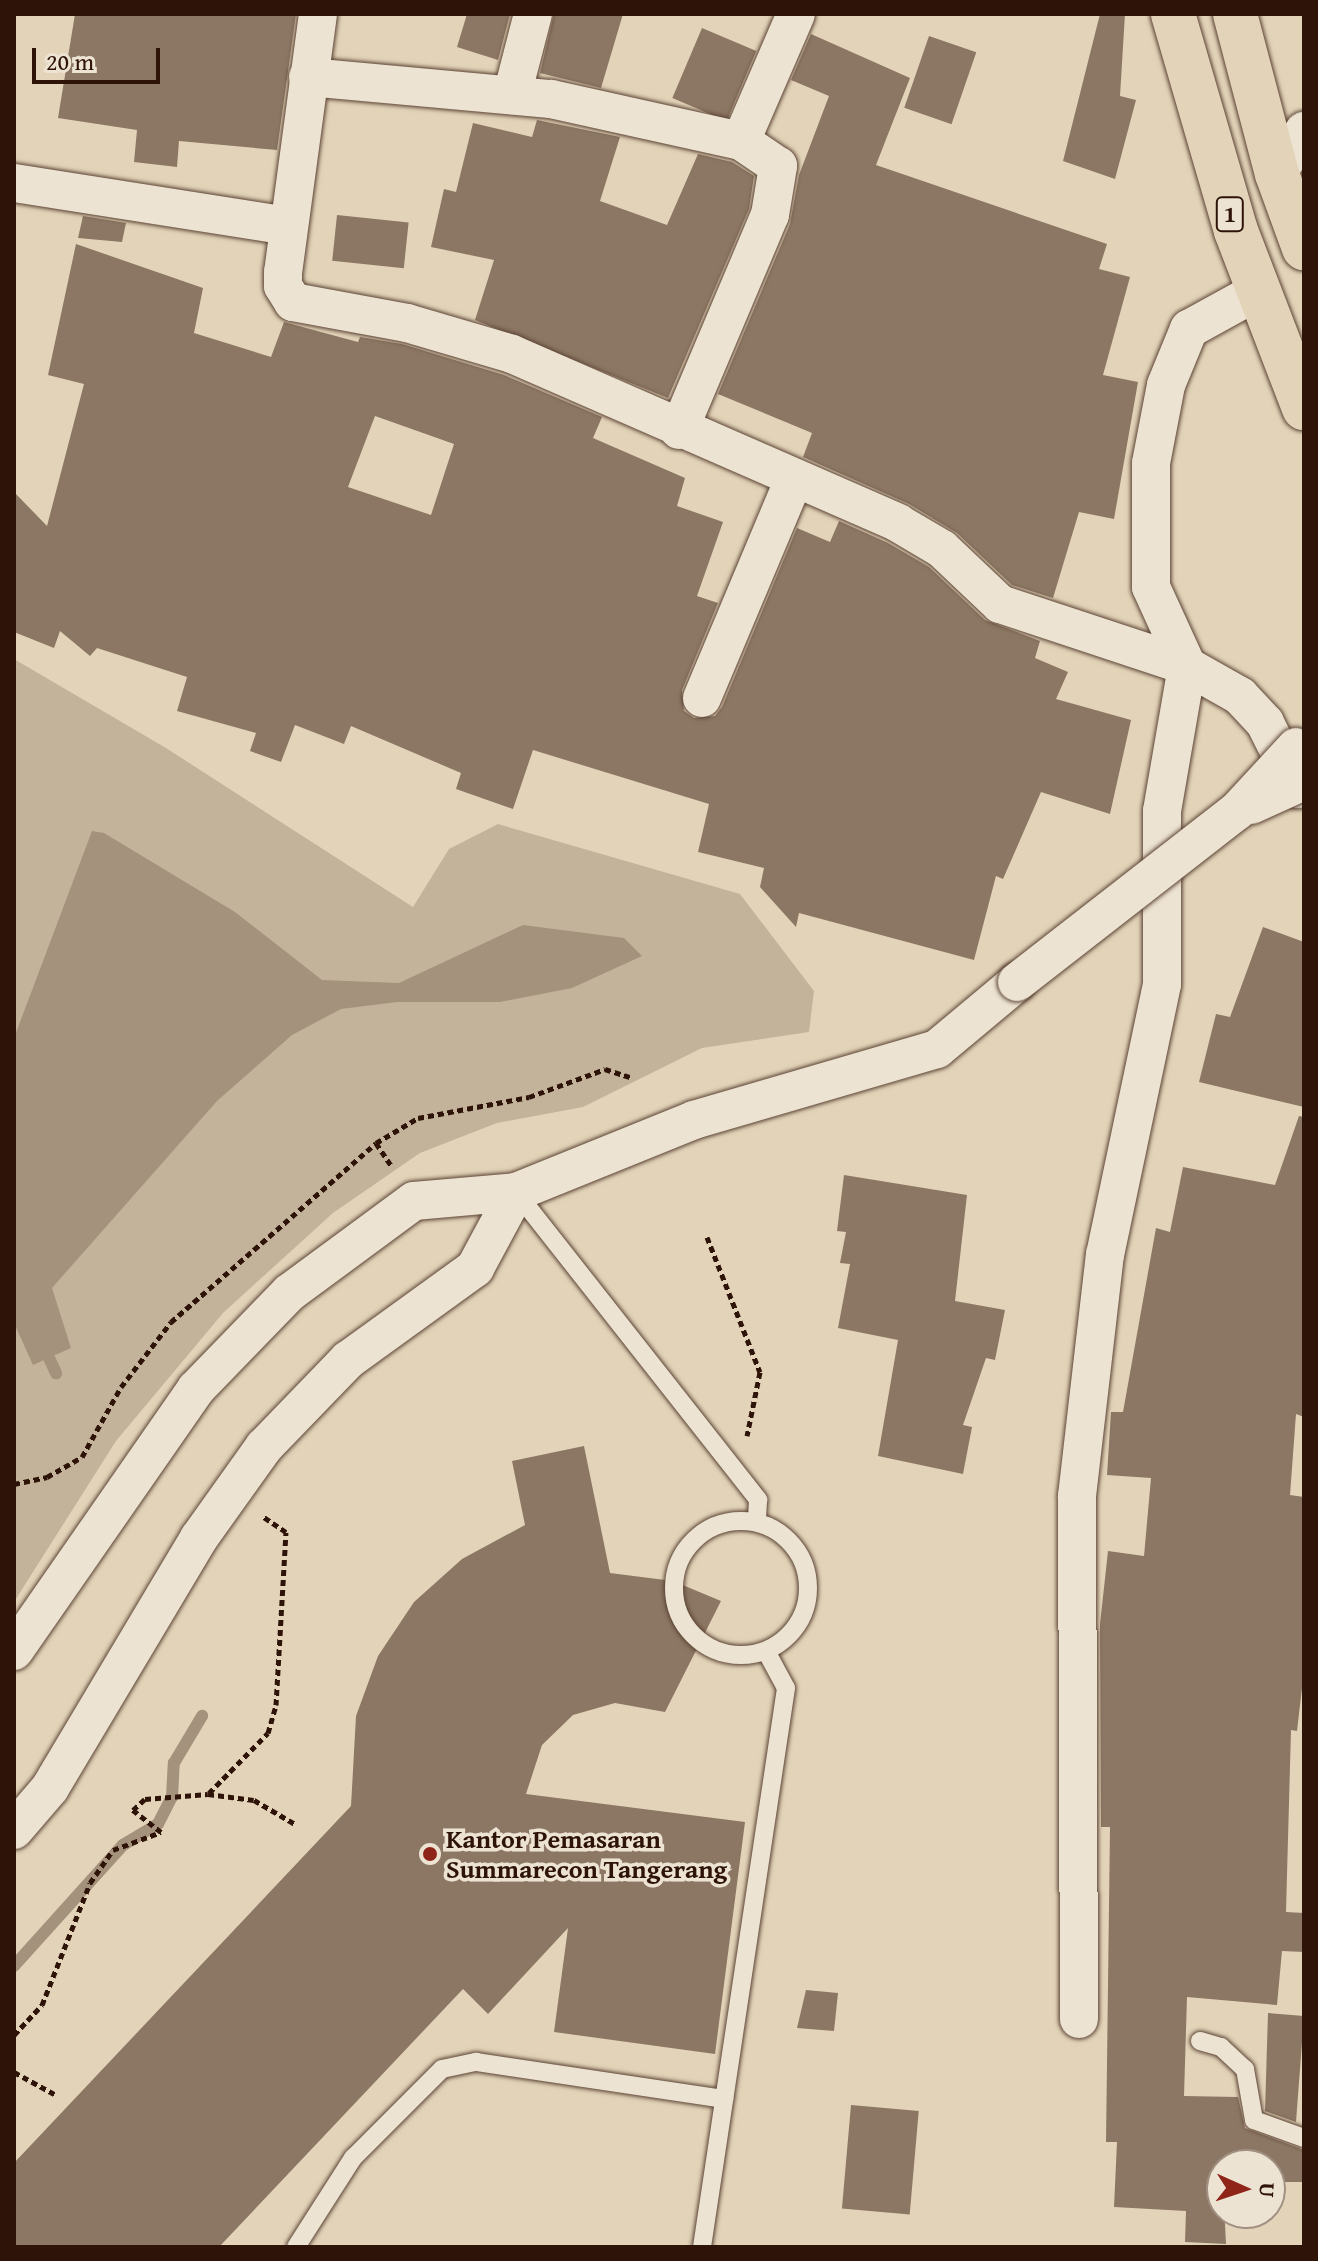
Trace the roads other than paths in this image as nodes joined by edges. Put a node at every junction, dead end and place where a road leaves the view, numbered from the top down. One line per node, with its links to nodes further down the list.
1 (318, 14): 6 (street)
2 (533, 14): 7 (street)
3 (796, 14): 9 (street)
4 (1173, 14): 14 (highway, 1)
5 (1235, 14): 10 (highway, 1)
6 (308, 77): 7 (street); 12 (street)
7 (512, 95): 9 (street)
8 (1304, 131): 10 (street)
9 (741, 141): 16 (street)
10 (1277, 174): 13 (highway, 1)
11 (14, 183): 12 (street)
12 (289, 226): 16 (street)
13 (1304, 248)
14 (1258, 291): 15 (highway, 1); 18 (street)
15 (1304, 408)
16 (679, 430): 17 (street)
17 (794, 479): 18 (street); 19 (street)
18 (1187, 666): 21 (street); 27 (street)
19 (702, 698)
20 (1301, 756): 22 (street, bridge)
21 (1304, 800)
22 (516, 1192): 23 (lane); 24 (street); 26 (street)
23 (757, 1522): 25 (lane); 25 (lane)
24 (14, 1651)
25 (766, 1651): 29 (lane)
26 (14, 1830)
27 (1079, 2019)
28 (1200, 2041): 30 (lane)
29 (724, 2099): 31 (lane); 32 (lane)
30 (1304, 2138)
31 (296, 2247)
32 (702, 2247)

